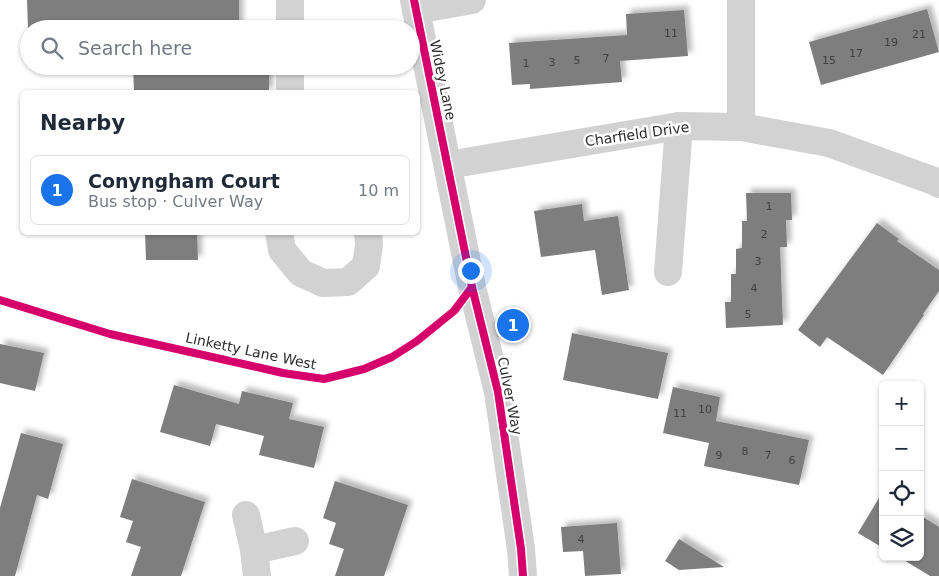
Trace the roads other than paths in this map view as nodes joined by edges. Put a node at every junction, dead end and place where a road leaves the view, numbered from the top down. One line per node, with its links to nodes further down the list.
1 (290, 0): 5 (street)
2 (472, 0): 4 (street)
3 (741, 0): 11 (street)
4 (415, 5): 6 (street, Widey Lane)
5 (290, 20)
6 (418, 20)
7 (420, 29): 12 (street, Widey Lane)
8 (290, 75): 9 (street)
9 (290, 90)
10 (679, 126): 11 (street, Charfield Drive); 12 (street, Charfield Drive); 16 (street)
11 (741, 127): 13 (street, Charfield Drive)
12 (448, 165): 20 (street, Culver Way)
13 (937, 178)
14 (280, 235): 15 (street)
15 (368, 235)
16 (668, 272)
17 (246, 515): 19 (street)
18 (295, 541): 19 (street)
19 (255, 563)
20 (523, 576)

